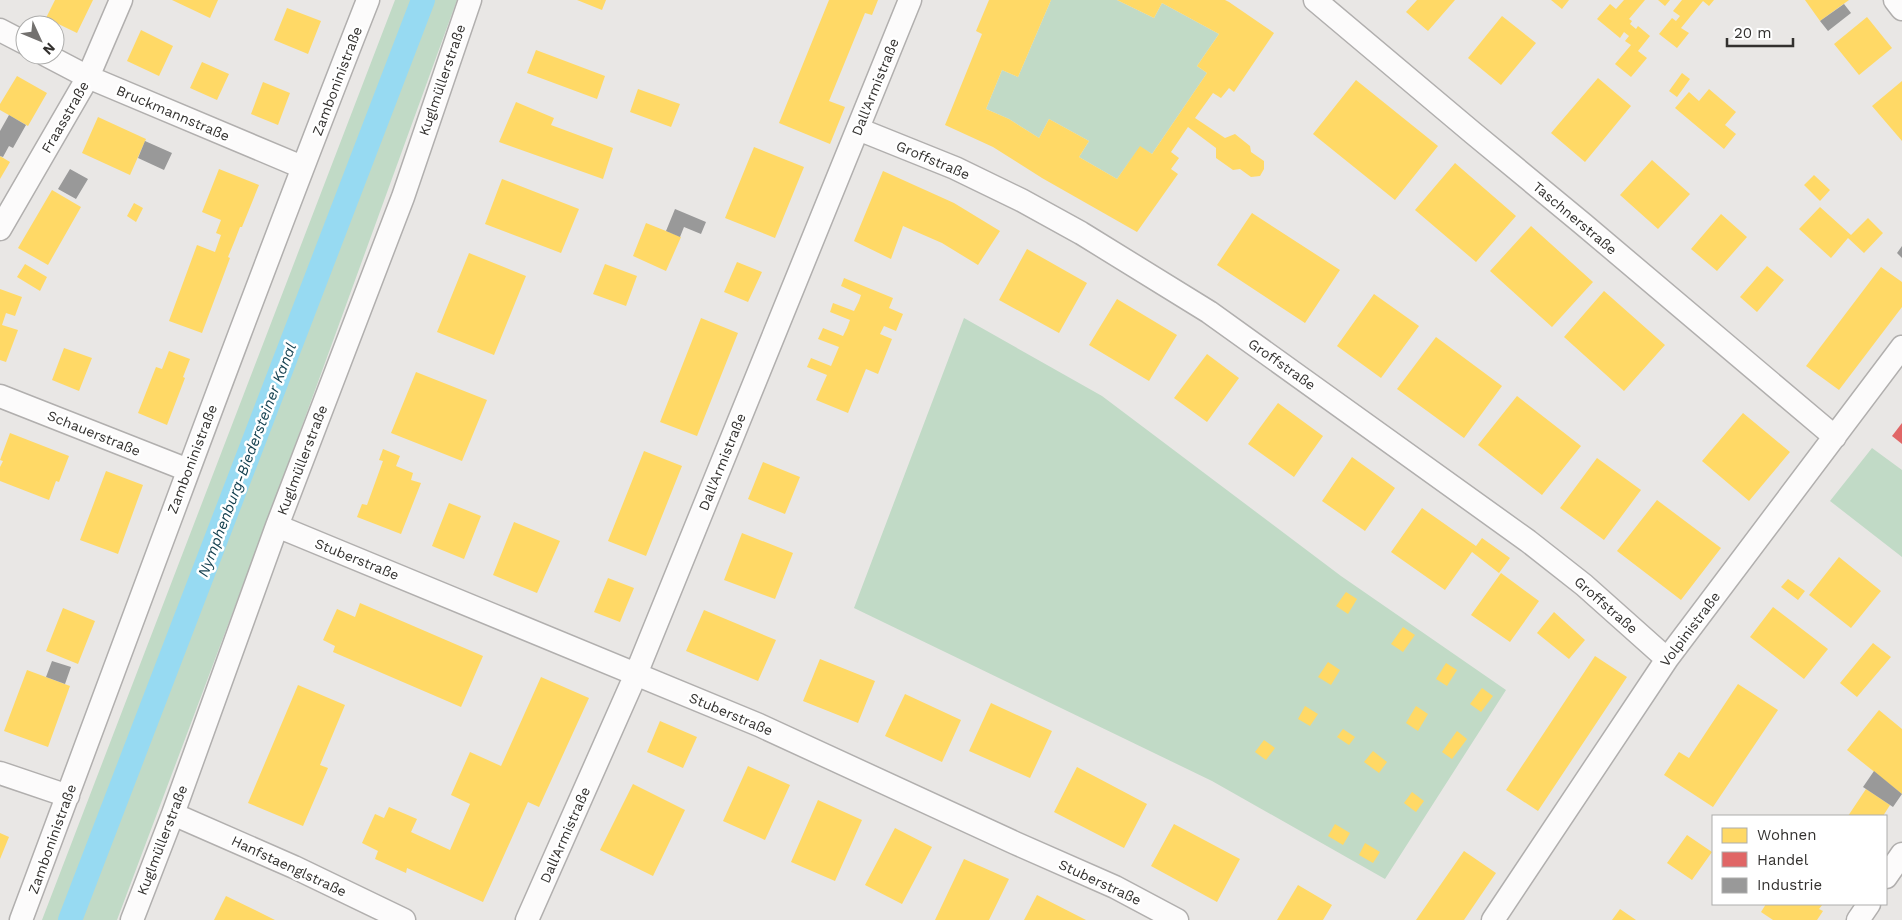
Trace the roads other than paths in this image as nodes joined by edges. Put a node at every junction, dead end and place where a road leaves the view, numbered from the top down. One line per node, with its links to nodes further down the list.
1 (121, 0): 11 (street, Fraasstraße)
2 (368, 0): 13 (street, Zamboninistraße)
3 (470, 0): 19 (street, Kuglmüllerstraße)
4 (910, 0): 12 (street, Dall'Armistraße)
5 (1315, 0): 17 (street, Taschnerstraße)
6 (1895, 0): 7 (street)
7 (1902, 9)
8 (0, 30): 9 (street)
9 (15, 38)
10 (65, 65): 11 (street, Bruckmannstraße)
11 (88, 77): 13 (street, Bruckmannstraße); 14 (street, Fraasstraße)
12 (858, 129): 20 (street, Groffstraße); 21 (street, Dall'Armistraße)
13 (302, 167): 18 (street, Zamboninistraße)
14 (0, 229)
15 (1902, 347): 17 (street, Volpinistraße)
16 (0, 396): 18 (street, Schauerstraße)
17 (1835, 437): 20 (street, Volpinistraße)
18 (188, 470): 23 (street, Zamboninistraße)
19 (277, 526): 21 (street, Stuberstraße); 24 (street, Kuglmüllerstraße)
20 (1667, 659): 31 (street, Volpinistraße)
21 (636, 674): 29 (street, Dall'Armistraße); 30 (street, Stuberstraße)
22 (0, 772): 23 (street)
23 (68, 796): 26 (street, Zamboninistraße)
24 (173, 814): 27 (street, Kuglmüllerstraße); 28 (street, Hanfstaenglstraße)
25 (1868, 905): 32 (street)
26 (22, 920)
27 (132, 920)
28 (404, 920)
29 (527, 920)
30 (1177, 920)
31 (1493, 920)
32 (1858, 920)

